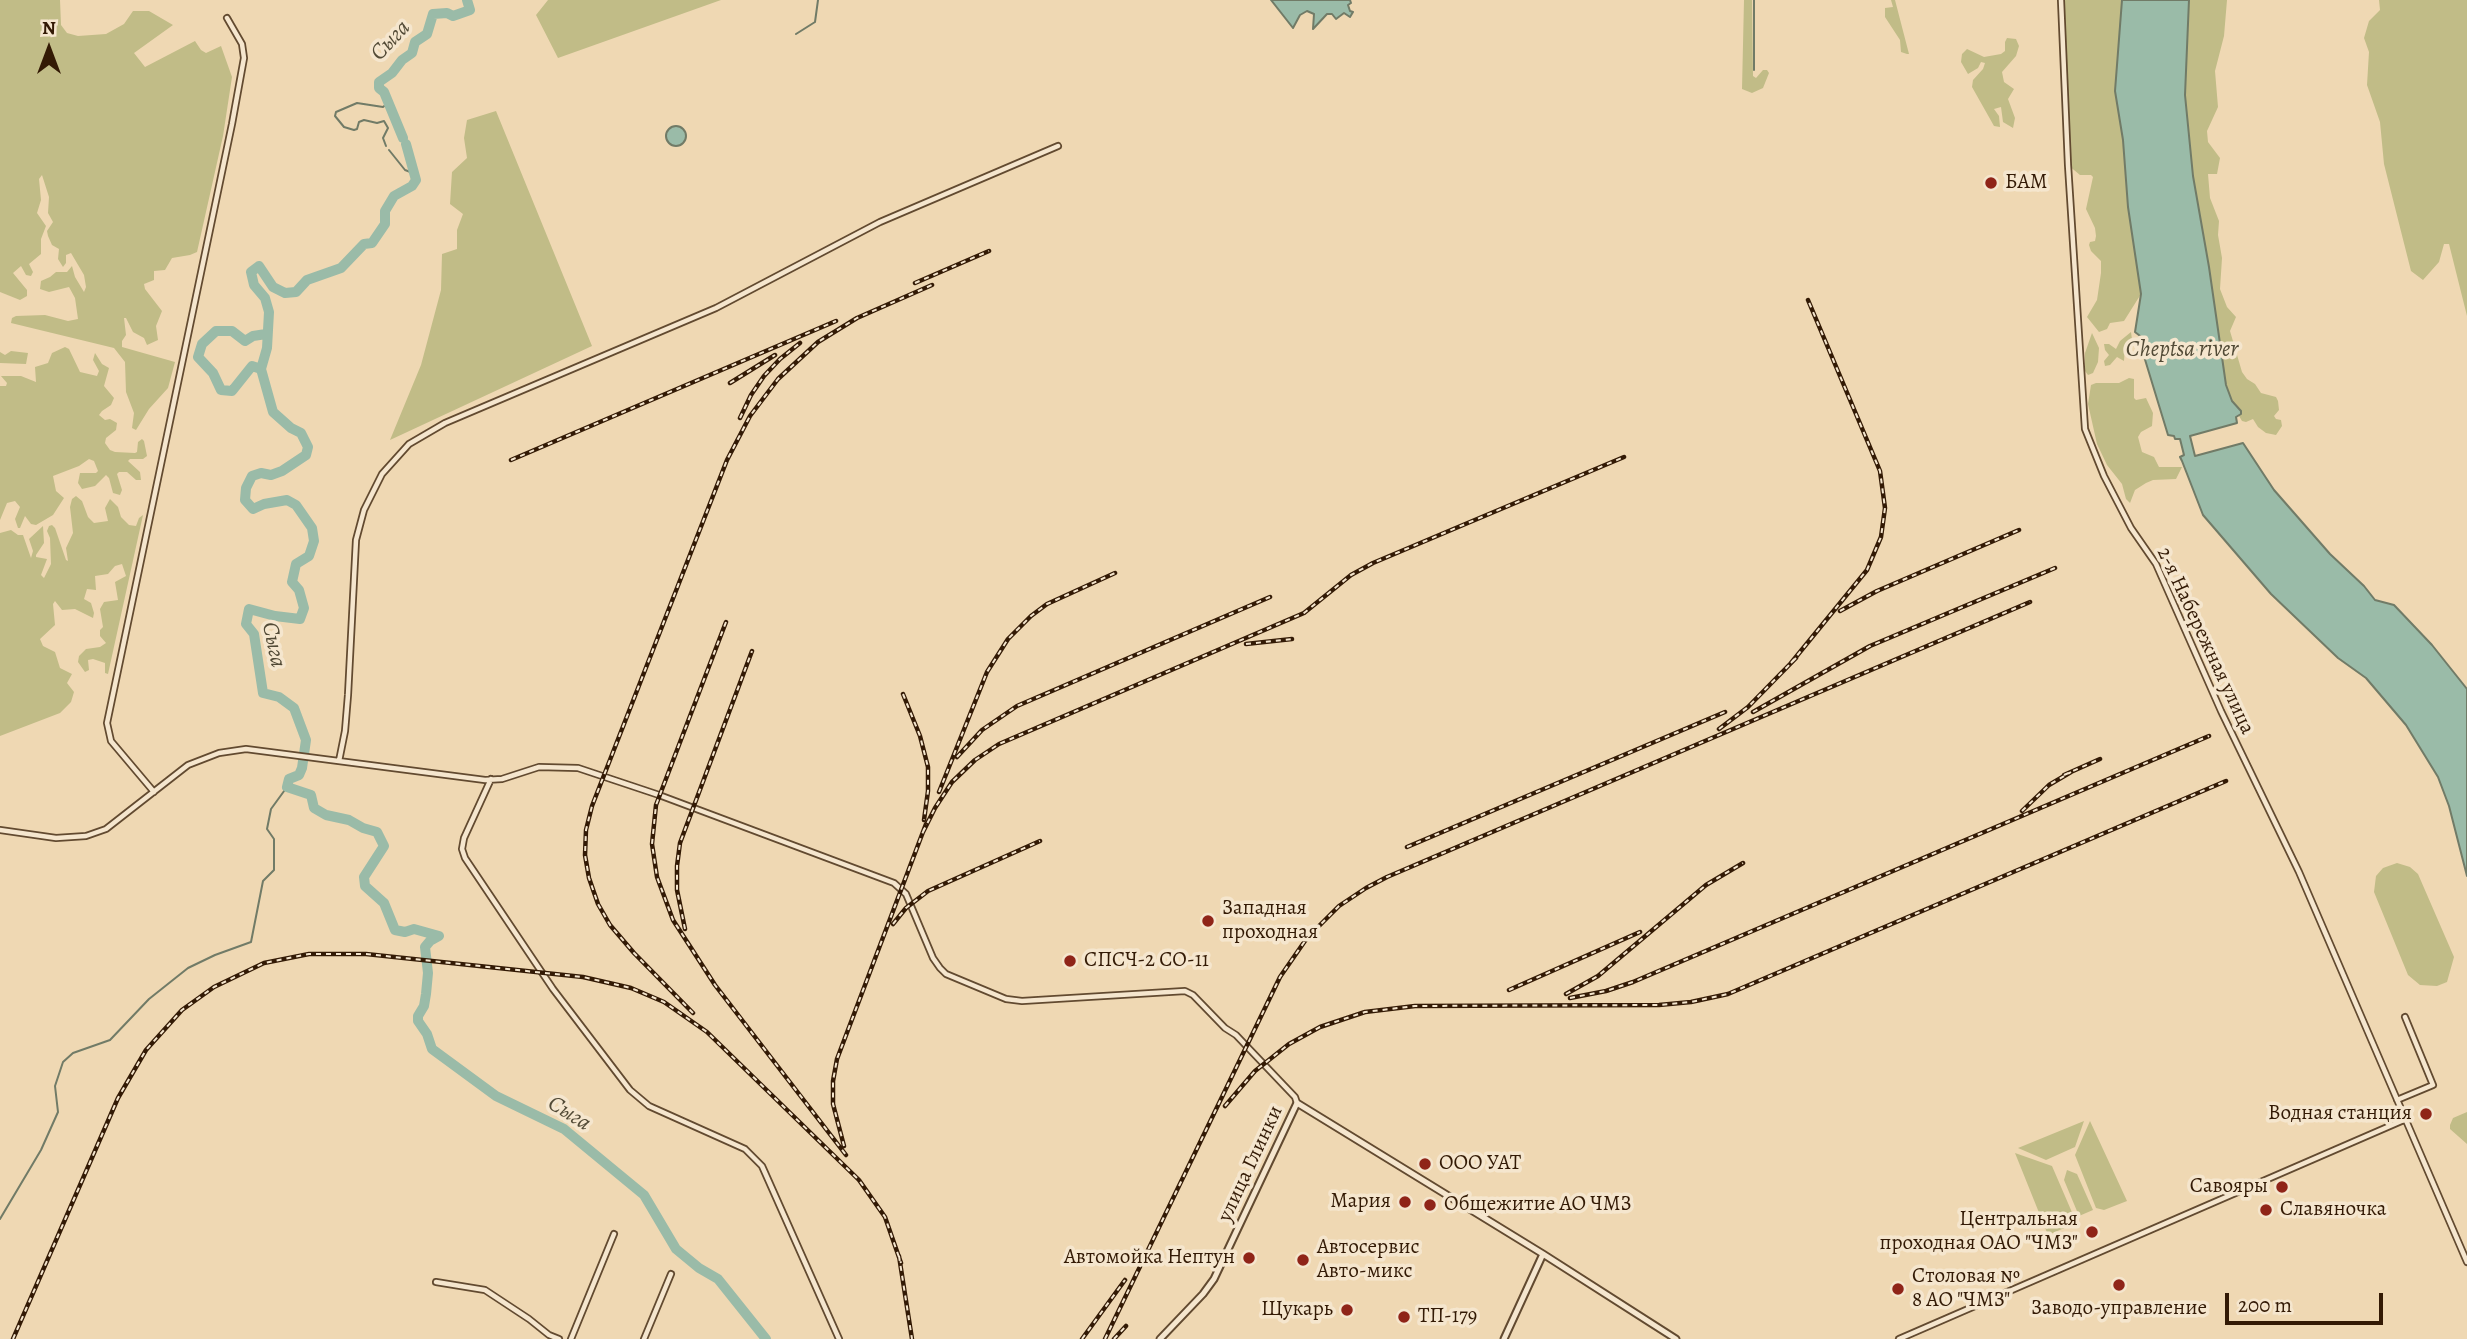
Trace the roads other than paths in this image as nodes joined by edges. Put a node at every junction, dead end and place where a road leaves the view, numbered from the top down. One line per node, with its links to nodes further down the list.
1 (2061, 0): 9 (street, 2-я Набережная улица)
2 (228, 18): 6 (street)
3 (1058, 146): 4 (street)
4 (339, 761): 5 (street); 6 (street)
5 (491, 779): 10 (street); 20 (street)
6 (154, 792): 7 (street)
7 (0, 830)
8 (2405, 1017): 9 (street)
9 (2397, 1100): 11 (street, 2-я Набережная улица)
10 (1297, 1103): 13 (street); 21 (street, улица Глинки)
11 (2406, 1119): 14 (street, 2-я Набережная улица); 24 (street)
12 (614, 1234): 18 (street)
13 (1544, 1254): 22 (street); 23 (street)
14 (2467, 1262)
15 (671, 1274): 19 (street)
16 (436, 1282): 17 (street)
17 (559, 1339)
18 (571, 1339)
19 (644, 1339)
20 (839, 1339)
21 (1160, 1339)
22 (1504, 1339)
23 (1676, 1339)
24 (1899, 1339)

